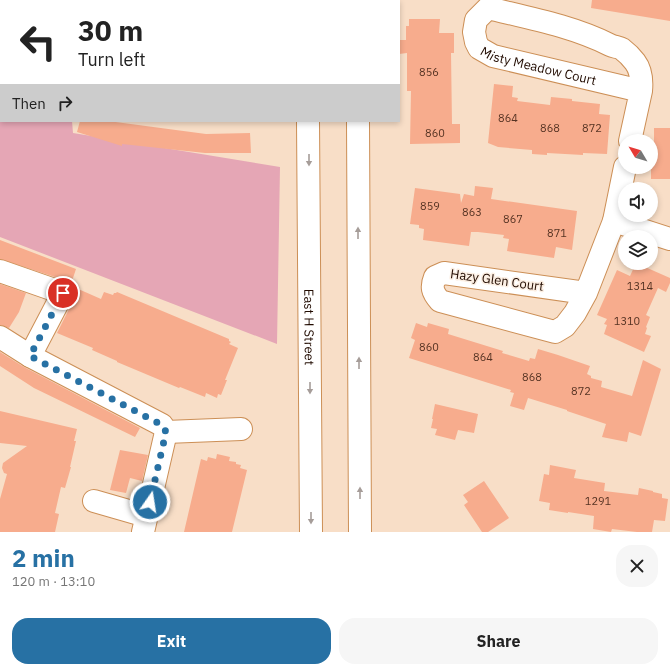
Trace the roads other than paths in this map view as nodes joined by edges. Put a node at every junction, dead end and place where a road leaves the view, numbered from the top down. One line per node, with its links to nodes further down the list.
1 (641, 91): 1 (street, Misty Meadow Court); 4 (street)
2 (308, 122): 16 (street, East H Street, one-way to 16)
3 (358, 122): 17 (street, one-way to 3)
4 (632, 134)
5 (624, 174): 6 (street)
6 (614, 221): 7 (street); 9 (street)
7 (670, 239)
8 (0, 271): 11 (street)
9 (586, 293): 9 (street, Hazy Glen Court)
10 (0, 337): 11 (street)
11 (30, 356): 13 (street)
12 (241, 429): 13 (street)
13 (166, 432): 15 (street)
14 (94, 501): 15 (street)
15 (145, 524)
16 (311, 532)
17 (360, 532)

